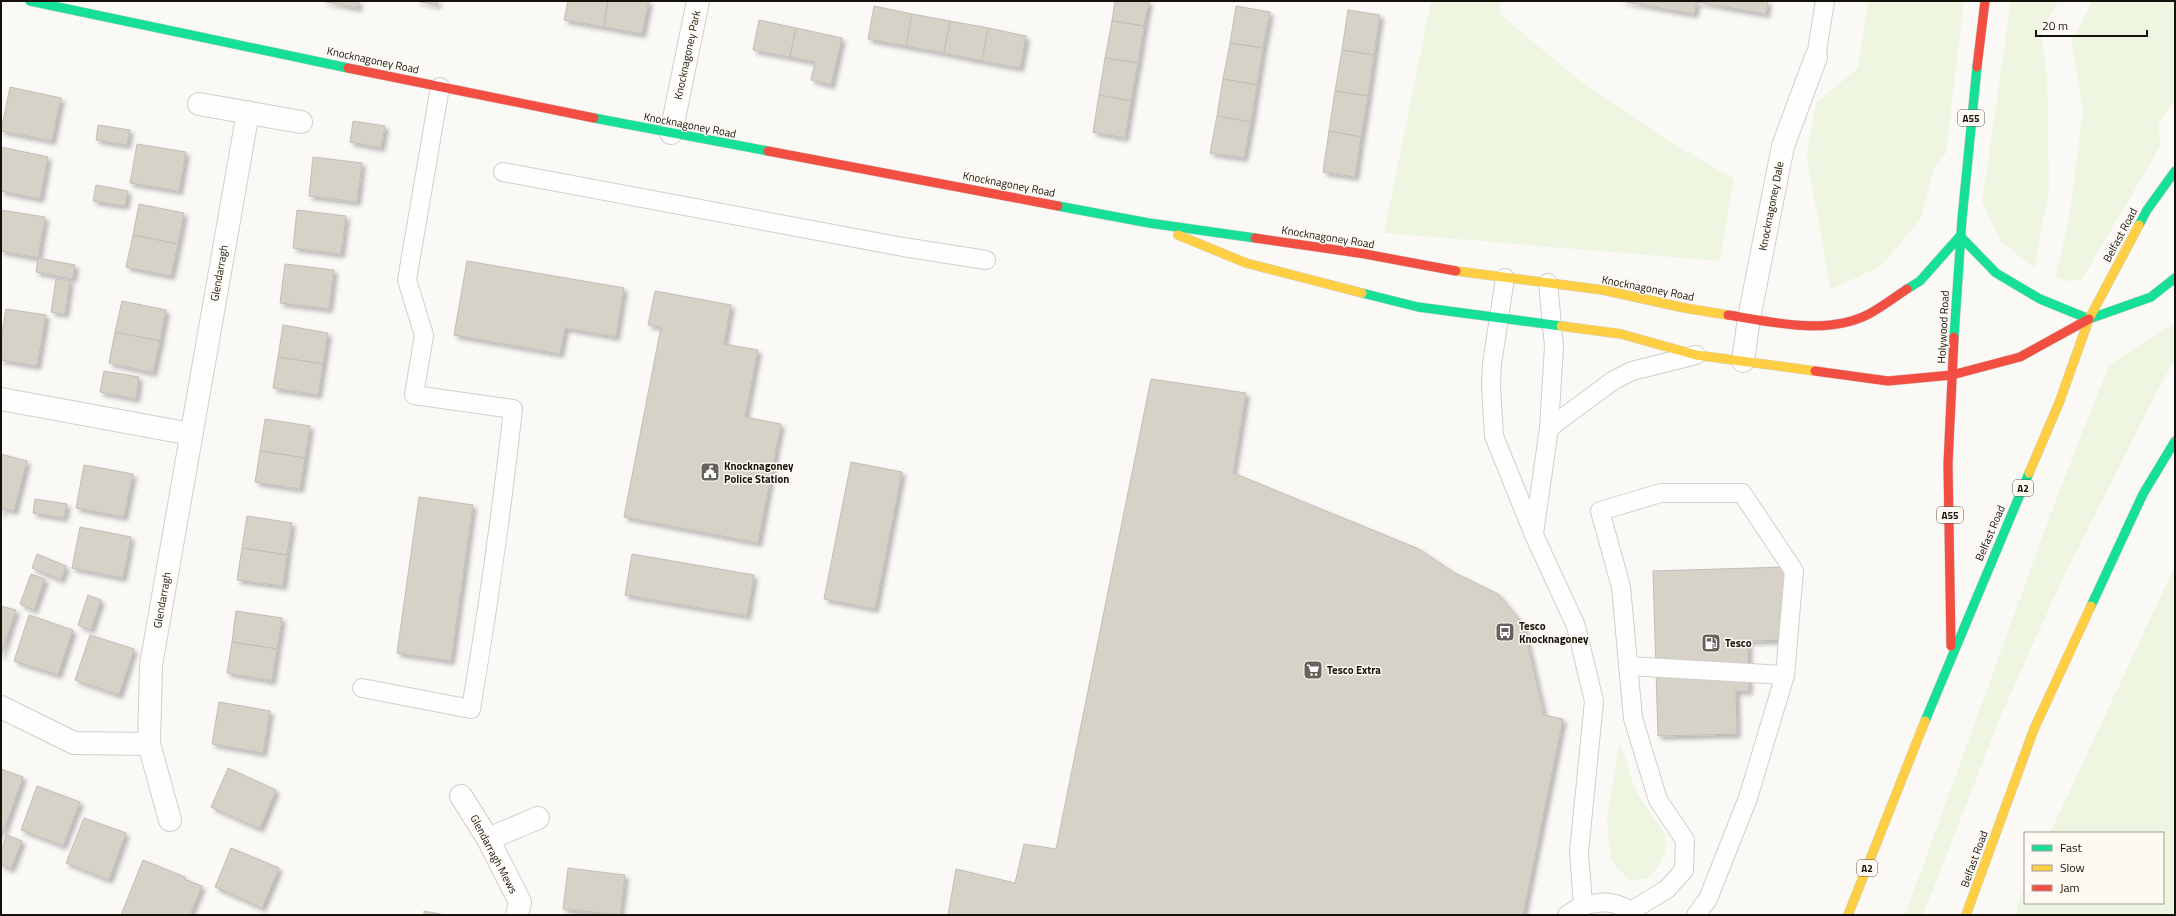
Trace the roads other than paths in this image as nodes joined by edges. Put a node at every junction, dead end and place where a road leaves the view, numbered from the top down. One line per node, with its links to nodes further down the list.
1 (30, 1): 5 (main road, Knocknagoney Road)
2 (698, 1): 11 (street, Knocknagoney Park)
3 (1825, 1): 6 (lane)
4 (1985, 1): 15 (main road, Holywood Road / A55)
5 (95, 8): 7 (main road, Knocknagoney Road)
6 (1816, 56): 21 (street, Knocknagoney Dale)
7 (440, 87): 11 (main road, Knocknagoney Road); 35 (lane)
8 (199, 104): 9 (street)
9 (248, 112): 10 (street); 29 (street, Glendarragh)
10 (301, 122)
11 (671, 133): 14 (main road, Knocknagoney Road)
12 (2175, 171): 22 (main road, Belfast Road / A2)
13 (503, 172): 16 (lane)
14 (1149, 223): 17 (main road, Knocknagoney Road); 20 (main road)
15 (1960, 236): 21 (main road, Knocknagoney Road); 22 (main road); 26 (main road, Holywood Road / A55)
16 (986, 260)
17 (1505, 278): 19 (main road, Knocknagoney Road); 20 (lane)
18 (2175, 278): 22 (main road)
19 (1548, 283): 21 (main road, Knocknagoney Road); 23 (lane)
20 (1499, 318): 23 (main road); 31 (lane)
21 (1749, 318): 25 (street, Knocknagoney Dale)
22 (2089, 319): 26 (main road); 32 (main road, Belfast Road / A2)
23 (1552, 325): 24 (main road); 28 (lane)
24 (1696, 355): 25 (main road); 28 (lane)
25 (1743, 361): 26 (main road)
26 (1952, 375): 32 (main road, Holywood Road / A55)
27 (1, 400): 29 (street)
28 (1549, 428): 31 (lane)
29 (191, 434): 37 (street, Glendarragh)
30 (2175, 441): 48 (main road, Belfast Road)
31 (1534, 535): 42 (lane)
32 (1951, 655): 47 (main road, Belfast Road / A2)
33 (1628, 666): 34 (lane); 34 (lane); 43 (lane)
34 (1785, 675): 46 (lane)
35 (362, 688)
36 (1, 707): 37 (street)
37 (149, 744): 40 (street, Glendarragh)
38 (461, 796): 41 (street, Glendarragh Mews)
39 (538, 818): 41 (street)
40 (170, 820)
41 (488, 839): 44 (street, Glendarragh Mews)
42 (1583, 905): 43 (lane); 45 (lane)
43 (1633, 913)
44 (517, 915)
45 (1567, 915)
46 (1696, 915)
47 (1848, 915)
48 (1966, 915)

